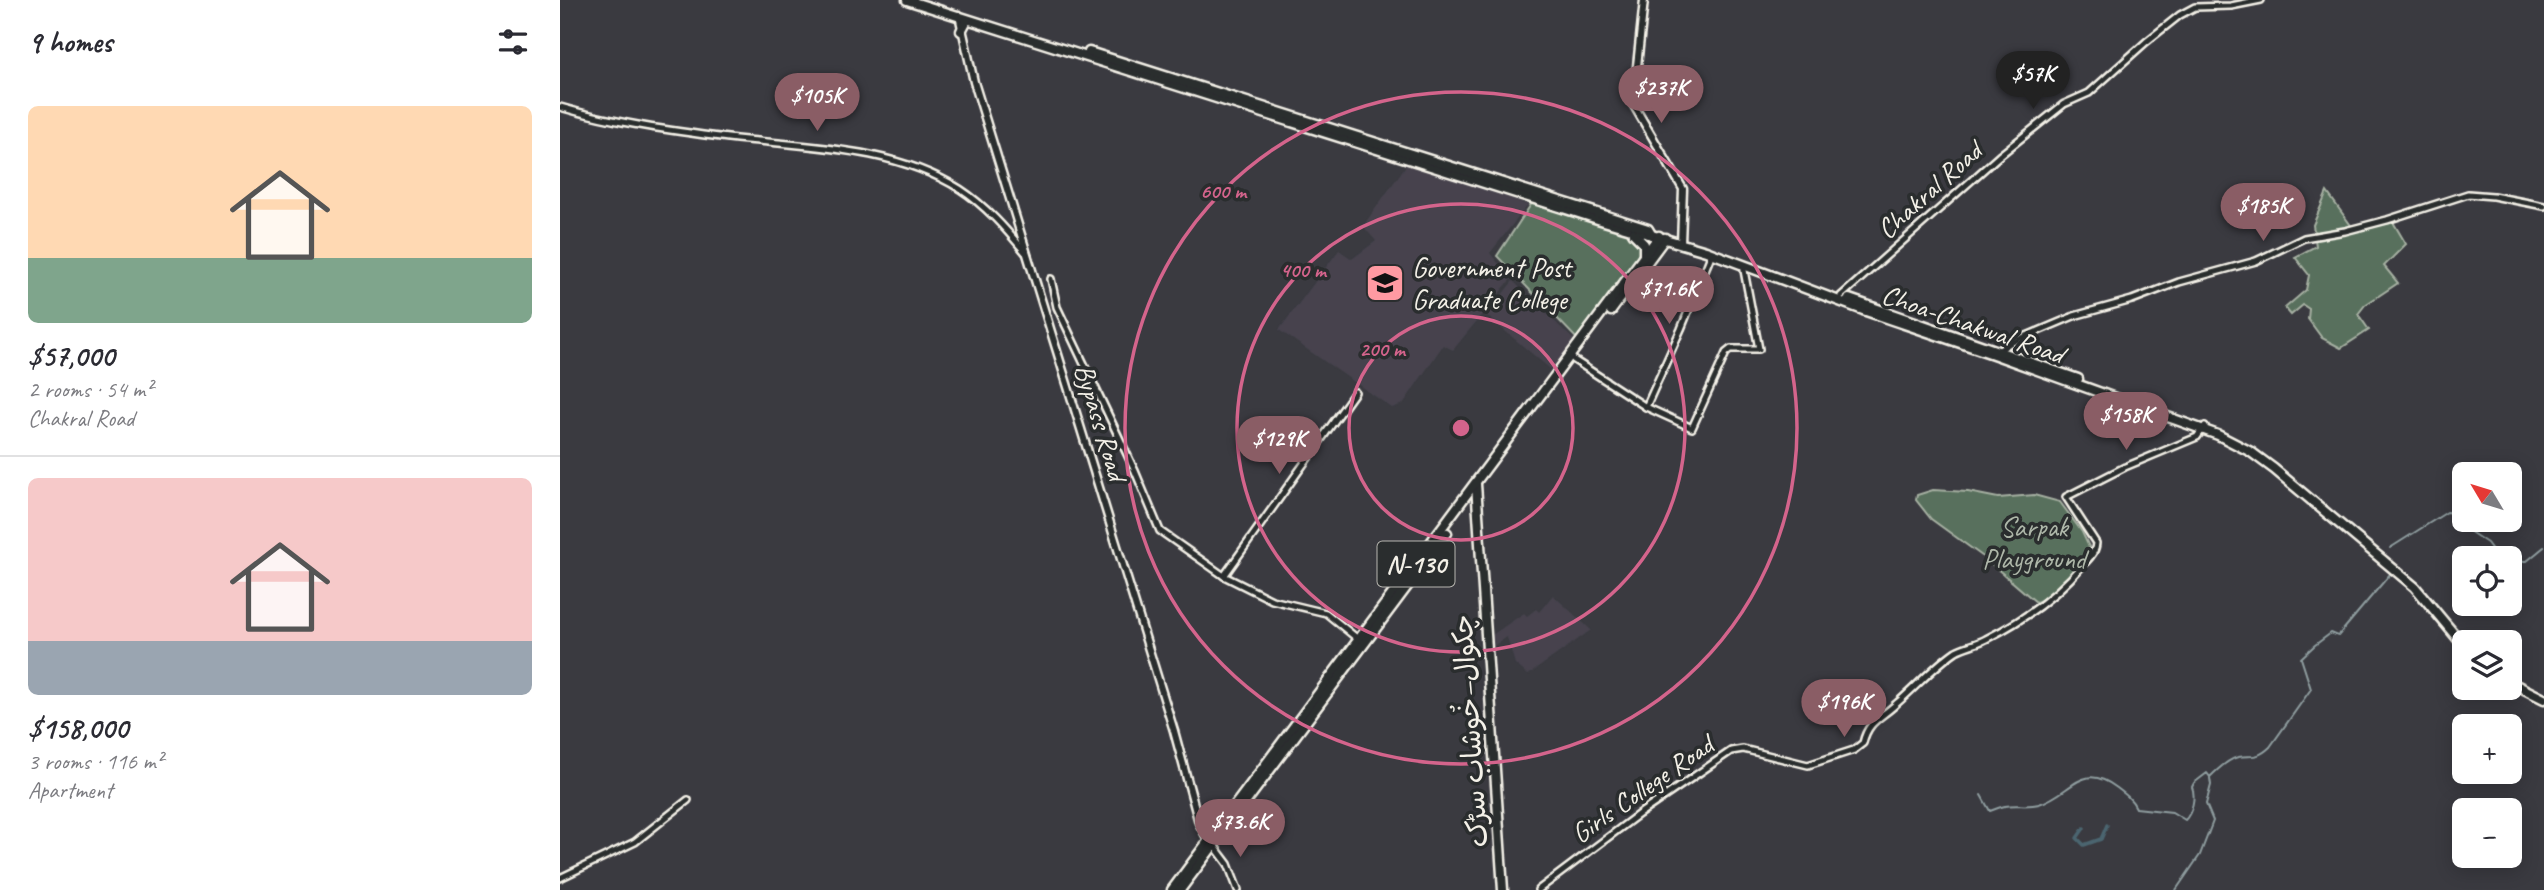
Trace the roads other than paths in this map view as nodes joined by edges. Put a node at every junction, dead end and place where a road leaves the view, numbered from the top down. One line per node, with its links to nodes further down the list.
1 (907, 0): 5 (highway)
2 (923, 0): 5 (highway)
3 (1644, 0): 11 (main road)
4 (2261, 0): 17 (street, Chakral Road)
5 (961, 17): 6 (highway); 9 (highway); 10 (highway)
6 (961, 30): 13 (main road, Bypass Road)
7 (560, 107): 13 (street)
8 (2544, 206): 18 (street)
9 (1621, 227): 10 (highway); 14 (highway)
10 (1658, 236): 11 (highway, Choa-Chakwal Road); 14 (highway, N-130); 19 (highway, N-130)
11 (1681, 243): 12 (highway, Choa-Chakwal Road)
12 (1712, 253): 15 (highway, Choa-Chakwal Road); 21 (street)
13 (1027, 254): 32 (main road, Bypass Road)
14 (1644, 256): 19 (highway, N-130)
15 (1747, 266): 17 (highway); 18 (highway, Choa-Chakwal Road); 21 (street)
16 (1051, 279): 25 (street)
17 (1840, 296): 18 (highway)
18 (1996, 352): 22 (highway)
19 (1573, 358): 21 (street); 23 (highway, N-130)
20 (1355, 391): 25 (street)
21 (1646, 407)
22 (2204, 428): 26 (highway); 27 (highway); 38 (street, Girls College Road)
23 (1476, 488): 24 (highway, N-130); 37 (highway, چکوال—خُوشاب سڑک)
24 (1443, 533): 28 (highway, N-130); 32 (highway, N-130)
25 (1224, 576): 28 (street)
26 (2453, 630)
27 (2454, 630)
28 (1359, 640): 32 (highway, N-130)
29 (2522, 691): 30 (highway)
30 (2544, 701)
31 (688, 800): 33 (street)
32 (1211, 841): 34 (highway, N-130); 35 (highway, N-130); 36 (street)
33 (560, 878)
34 (1172, 890)
35 (1180, 890)
36 (1238, 890)
37 (1503, 890)
38 (1538, 890)

